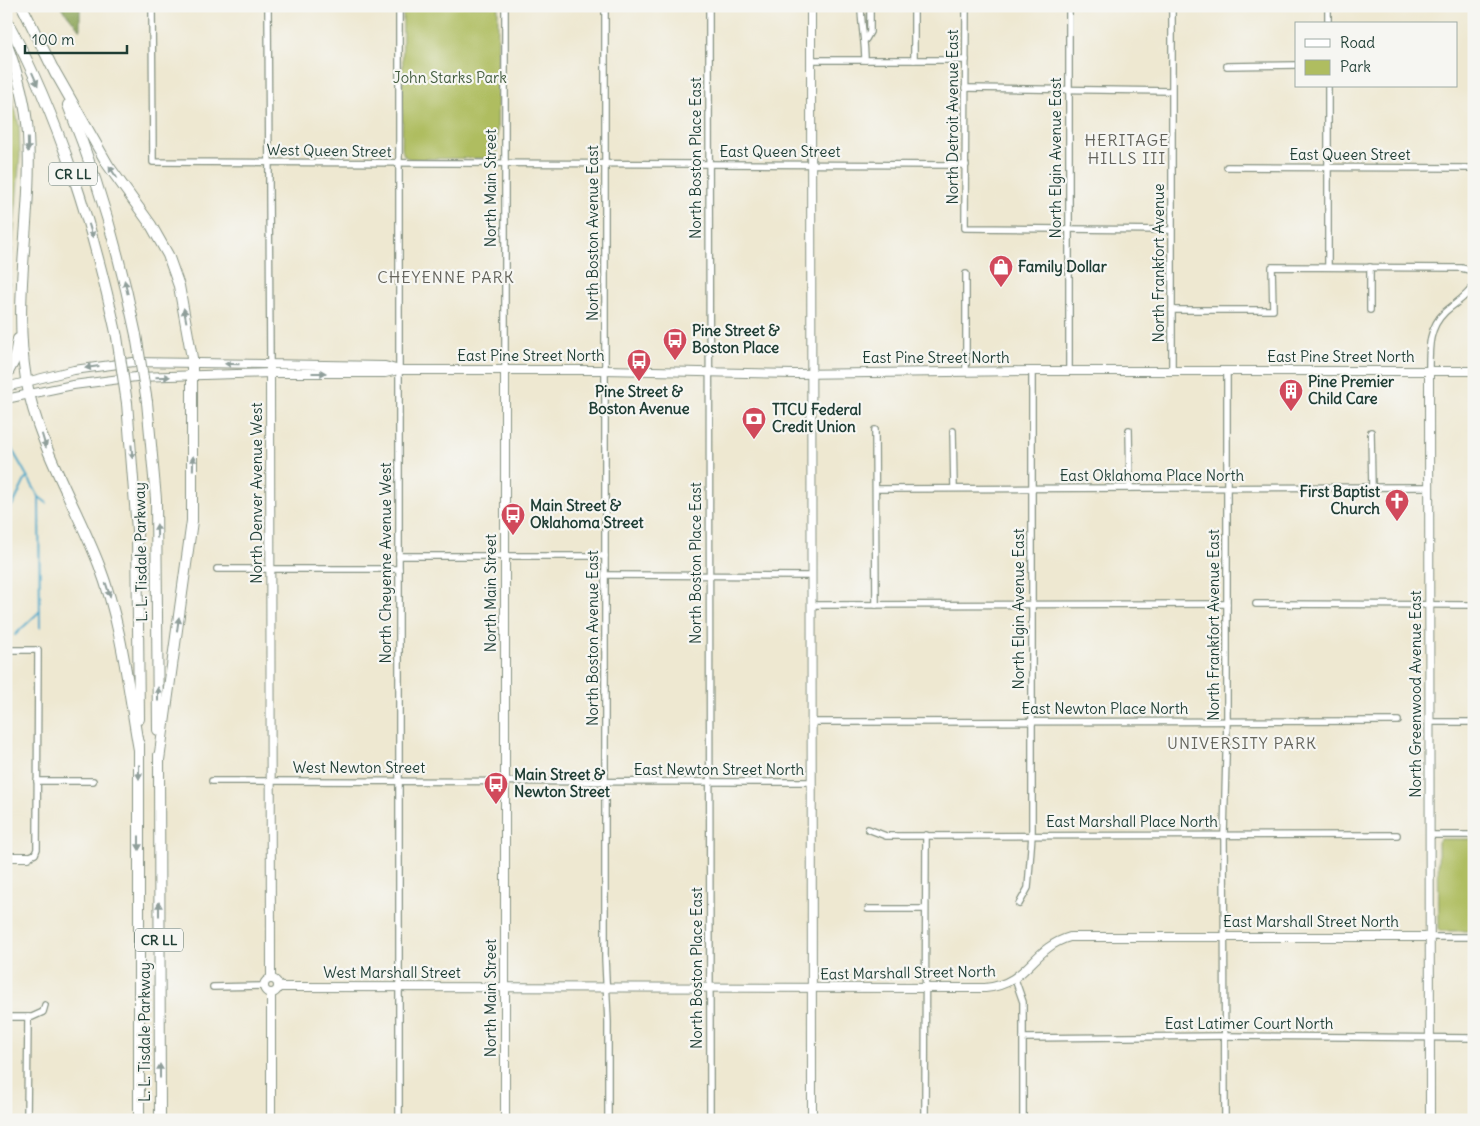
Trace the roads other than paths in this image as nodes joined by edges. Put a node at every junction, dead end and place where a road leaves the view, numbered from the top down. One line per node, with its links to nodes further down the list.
1 (22, 6): 26 (highway, L. L. Tisdale Parkway / CR LL)
2 (152, 6): 31 (street, West Queen Street)
3 (268, 6): 31 (street, North Denver Avenue West)
4 (399, 6): 32 (street, North Cheyenne Avenue West)
5 (504, 6): 33 (street, North Main Street)
6 (605, 6): 34 (street, North Boston Avenue East)
7 (708, 6): 35 (street, North Boston Place East)
8 (811, 6): 20 (street)
9 (861, 6): 18 (street)
10 (870, 6): 18 (street)
11 (914, 6): 22 (street)
12 (966, 6): 23 (street, North Detroit Avenue East)
13 (1069, 6): 29 (street, North Elgin Avenue East)
14 (1172, 6): 30 (street, North Frankfort Avenue)
15 (1328, 6): 17 (street)
16 (6, 19): 108 (highway, L. L. Tisdale Parkway / CR LL, one-way to 108, bridge)
17 (1328, 22)
18 (866, 39): 21 (street)
19 (6, 42): 52 (highway, one-way to 52)
20 (811, 60): 21 (street); 36 (street)
21 (865, 60): 22 (street)
22 (914, 60): 23 (street)
23 (966, 60): 27 (street, North Detroit Avenue East)
24 (1295, 65): 25 (street)
25 (1227, 66)
26 (54, 70): 53 (highway, one-way to 26); 109 (highway, L. L. Tisdale Parkway / CR LL, one-way to 26, bridge)
27 (965, 88): 29 (street); 37 (street, North Detroit Avenue East)
28 (1328, 88): 39 (street)
29 (1069, 91): 30 (street); 41 (street, North Elgin Avenue East)
30 (1171, 91): 42 (street, North Frankfort Avenue)
31 (269, 163): 32 (street, West Queen Street); 54 (street, North Denver Avenue West)
32 (398, 164): 33 (street, West Queen Street); 55 (street, North Cheyenne Avenue West)
33 (504, 164): 34 (street, East Queen Street); 56 (street, North Main Street)
34 (605, 164): 35 (street, East Queen Street); 57 (street, North Boston Avenue East)
35 (708, 164): 36 (street, East Queen Street); 66 (street, North Boston Place East)
36 (811, 165): 37 (street, East Queen Street); 67 (street)
37 (966, 165): 41 (street, North Detroit Avenue East)
38 (1226, 167): 39 (street, East Queen Street)
39 (1328, 167): 40 (street, East Queen Street); 43 (street)
40 (1474, 168)
41 (1068, 229): 42 (street); 60 (street, North Elgin Avenue East)
42 (1171, 230): 50 (street, North Frankfort Avenue)
43 (1328, 267): 44 (street); 50 (street)
44 (1370, 267): 45 (street); 51 (street)
45 (1474, 271)
46 (966, 274): 58 (street)
47 (1473, 288): 48 (street, North Greenwood Avenue East)
48 (1468, 294): 49 (street); 63 (street, North Greenwood Avenue East)
49 (1474, 298)
50 (1172, 310): 61 (street, North Frankfort Avenue)
51 (1370, 310)
52 (21, 326): 68 (highway); 70 (highway)
53 (193, 363): 54 (street, East Pine Street North, one-way to 53); 69 (highway); 70 (street, East Pine Street North, one-way to 70)
54 (270, 364): 55 (street, East Pine Street North); 65 (street, North Denver Avenue West)
55 (398, 370): 56 (street, East Pine Street North); 65 (street, East Pine Street North, one-way to 55); 86 (street, North Cheyenne Avenue West)
56 (505, 370): 57 (street, East Pine Street North); 85 (street, North Main Street)
57 (605, 370): 66 (street, East Pine Street North); 87 (street, North Boston Avenue East)
58 (966, 371): 59 (street, East Pine Street North); 67 (street, East Pine Street North)
59 (1032, 371): 60 (street, East Pine Street North); 80 (street, North Elgin Avenue East)
60 (1069, 371): 61 (street, East Pine Street North)
61 (1172, 371): 62 (street, East Pine Street North)
62 (1227, 371): 63 (street, East Pine Street North); 82 (street, North Frankfort Avenue East)
63 (1429, 371): 64 (street, East Pine Street North); 78 (street, North Greenwood Avenue East)
64 (1474, 371)
65 (270, 373): 69 (street, East Pine Street North); 89 (street, North Denver Avenue West)
66 (708, 373): 67 (street, East Pine Street North); 92 (street, North Boston Place East)
67 (810, 373): 93 (street)
68 (6, 376)
69 (194, 376): 72 (street, East Pine Street North, one-way to 69); 109 (highway, one-way to 69)
70 (27, 382): 71 (street, East Pine Street North); 72 (highway)
71 (6, 387)
72 (30, 394): 73 (street, East Pine Street North); 108 (highway, one-way to 108)
73 (6, 399)
74 (875, 430): 84 (street)
75 (1129, 430): 81 (street)
76 (953, 432): 79 (street)
77 (1371, 432): 83 (street)
78 (1429, 487): 83 (street, East Oklahoma Place North); 99 (street, North Greenwood Avenue East)
79 (954, 488): 80 (street, East Oklahoma Place North); 84 (street, East Oklahoma Place North)
80 (1032, 488): 81 (street, East Oklahoma Place North); 98 (street, North Elgin Avenue East)
81 (1130, 488): 82 (street, East Oklahoma Place North)
82 (1227, 488): 83 (street, East Oklahoma Place North); 94 (street, North Frankfort Avenue East)
83 (1372, 488)
84 (876, 489): 97 (street)
85 (505, 555): 86 (street); 87 (street); 115 (street, North Main Street)
86 (399, 556): 90 (street, North Cheyenne Avenue West)
87 (605, 556): 91 (street, North Boston Avenue East)
88 (217, 569): 89 (street)
89 (270, 569): 90 (street); 114 (street, North Denver Avenue West)
90 (399, 569): 113 (street, North Cheyenne Avenue West)
91 (605, 575): 92 (street); 116 (street, North Boston Avenue East)
92 (708, 576): 93 (street); 117 (street, North Boston Place East)
93 (812, 576): 96 (street)
94 (1227, 604): 98 (street); 102 (street, North Frankfort Avenue East)
95 (1256, 604): 99 (street)
96 (812, 605): 97 (street); 104 (street)
97 (876, 605): 98 (street)
98 (1031, 605): 105 (street, North Elgin Avenue East)
99 (1430, 605): 100 (street); 106 (street, North Greenwood Avenue East)
100 (1474, 606)
101 (6, 650): 110 (street)
102 (1227, 720): 103 (street, East Newton Place North); 105 (street, East Newton Place North); 121 (street, North Frankfort Avenue East)
103 (1398, 721)
104 (812, 722): 105 (street, East Newton Place North); 118 (street)
105 (1031, 722): 120 (street, North Elgin Avenue East)
106 (1430, 722): 107 (street); 124 (street, North Greenwood Avenue East)
107 (1474, 722)
108 (139, 750): 154 (highway, L. L. Tisdale Parkway / CR LL, one-way to 154)
109 (159, 760): 155 (highway, L. L. Tisdale Parkway / CR LL, one-way to 109)
110 (37, 781): 111 (street); 127 (street)
111 (93, 781)
112 (212, 781): 114 (street, West Newton Street)
113 (400, 781): 114 (street, West Newton Street); 115 (street, West Newton Street); 139 (street, North Cheyenne Avenue West)
114 (272, 782): 134 (street, North Denver Avenue West)
115 (505, 782): 116 (street, East Newton Street North); 140 (street, North Main Street)
116 (605, 782): 117 (street, East Newton Street North); 142 (street, North Boston Avenue East)
117 (708, 782): 118 (street, East Newton Street North); 143 (street, North Boston Place East)
118 (812, 782): 144 (street)
119 (868, 829): 122 (street, East Marshall Place North)
120 (1032, 834): 121 (street, East Marshall Place North); 122 (street, East Marshall Place North); 128 (street, North Elgin Avenue East)
121 (1224, 834): 123 (street, East Marshall Place North); 131 (street, North Frankfort Avenue East)
122 (926, 835): 130 (street)
123 (1397, 835)
124 (1430, 835): 125 (street); 132 (street, North Greenwood Avenue East)
125 (1474, 835)
126 (6, 857): 127 (street)
127 (28, 857)
128 (1019, 904)
129 (868, 909): 130 (street)
130 (925, 909): 141 (street)
131 (1225, 936): 132 (street, East Marshall Street North); 135 (street, East Marshall Street North); 149 (street, North Frankfort Avenue East)
132 (1430, 937): 133 (street, East Marshall Street North); 151 (street, North Greenwood Avenue East)
133 (1474, 937)
134 (271, 979): 136 (street); 138 (street)
135 (1015, 979): 141 (street, East Marshall Street North); 150 (street)
136 (264, 986): 137 (street); 145 (street)
137 (213, 987)
138 (278, 987): 139 (street, West Marshall Street); 145 (street)
139 (399, 987): 140 (street, West Marshall Street); 157 (street, North Cheyenne Avenue West)
140 (505, 987): 142 (street, East Marshall Street North); 158 (street, North Main Street)
141 (926, 987): 144 (street, East Marshall Street North); 162 (street)
142 (607, 988): 143 (street, East Marshall Street North); 159 (street, North Boston Avenue East)
143 (710, 988): 144 (street, East Marshall Street North); 160 (street, North Boston Place East)
144 (812, 988): 161 (street)
145 (271, 993): 156 (street)
146 (45, 1005): 148 (street)
147 (6, 1017): 148 (street)
148 (28, 1017): 153 (street)
149 (1225, 1036): 150 (street, East Latimer Court North); 151 (street, East Latimer Court North); 164 (street, North Frankfort Avenue East)
150 (1023, 1038): 163 (street)
151 (1430, 1038): 152 (street, East Latimer Court North); 165 (street, North Greenwood Avenue East)
152 (1474, 1038)
153 (27, 1120)
154 (140, 1120)
155 (160, 1120)
156 (272, 1120)
157 (399, 1120)
158 (505, 1120)
159 (608, 1120)
160 (710, 1120)
161 (812, 1120)
162 (925, 1120)
163 (1023, 1120)
164 (1226, 1120)
165 (1430, 1120)

